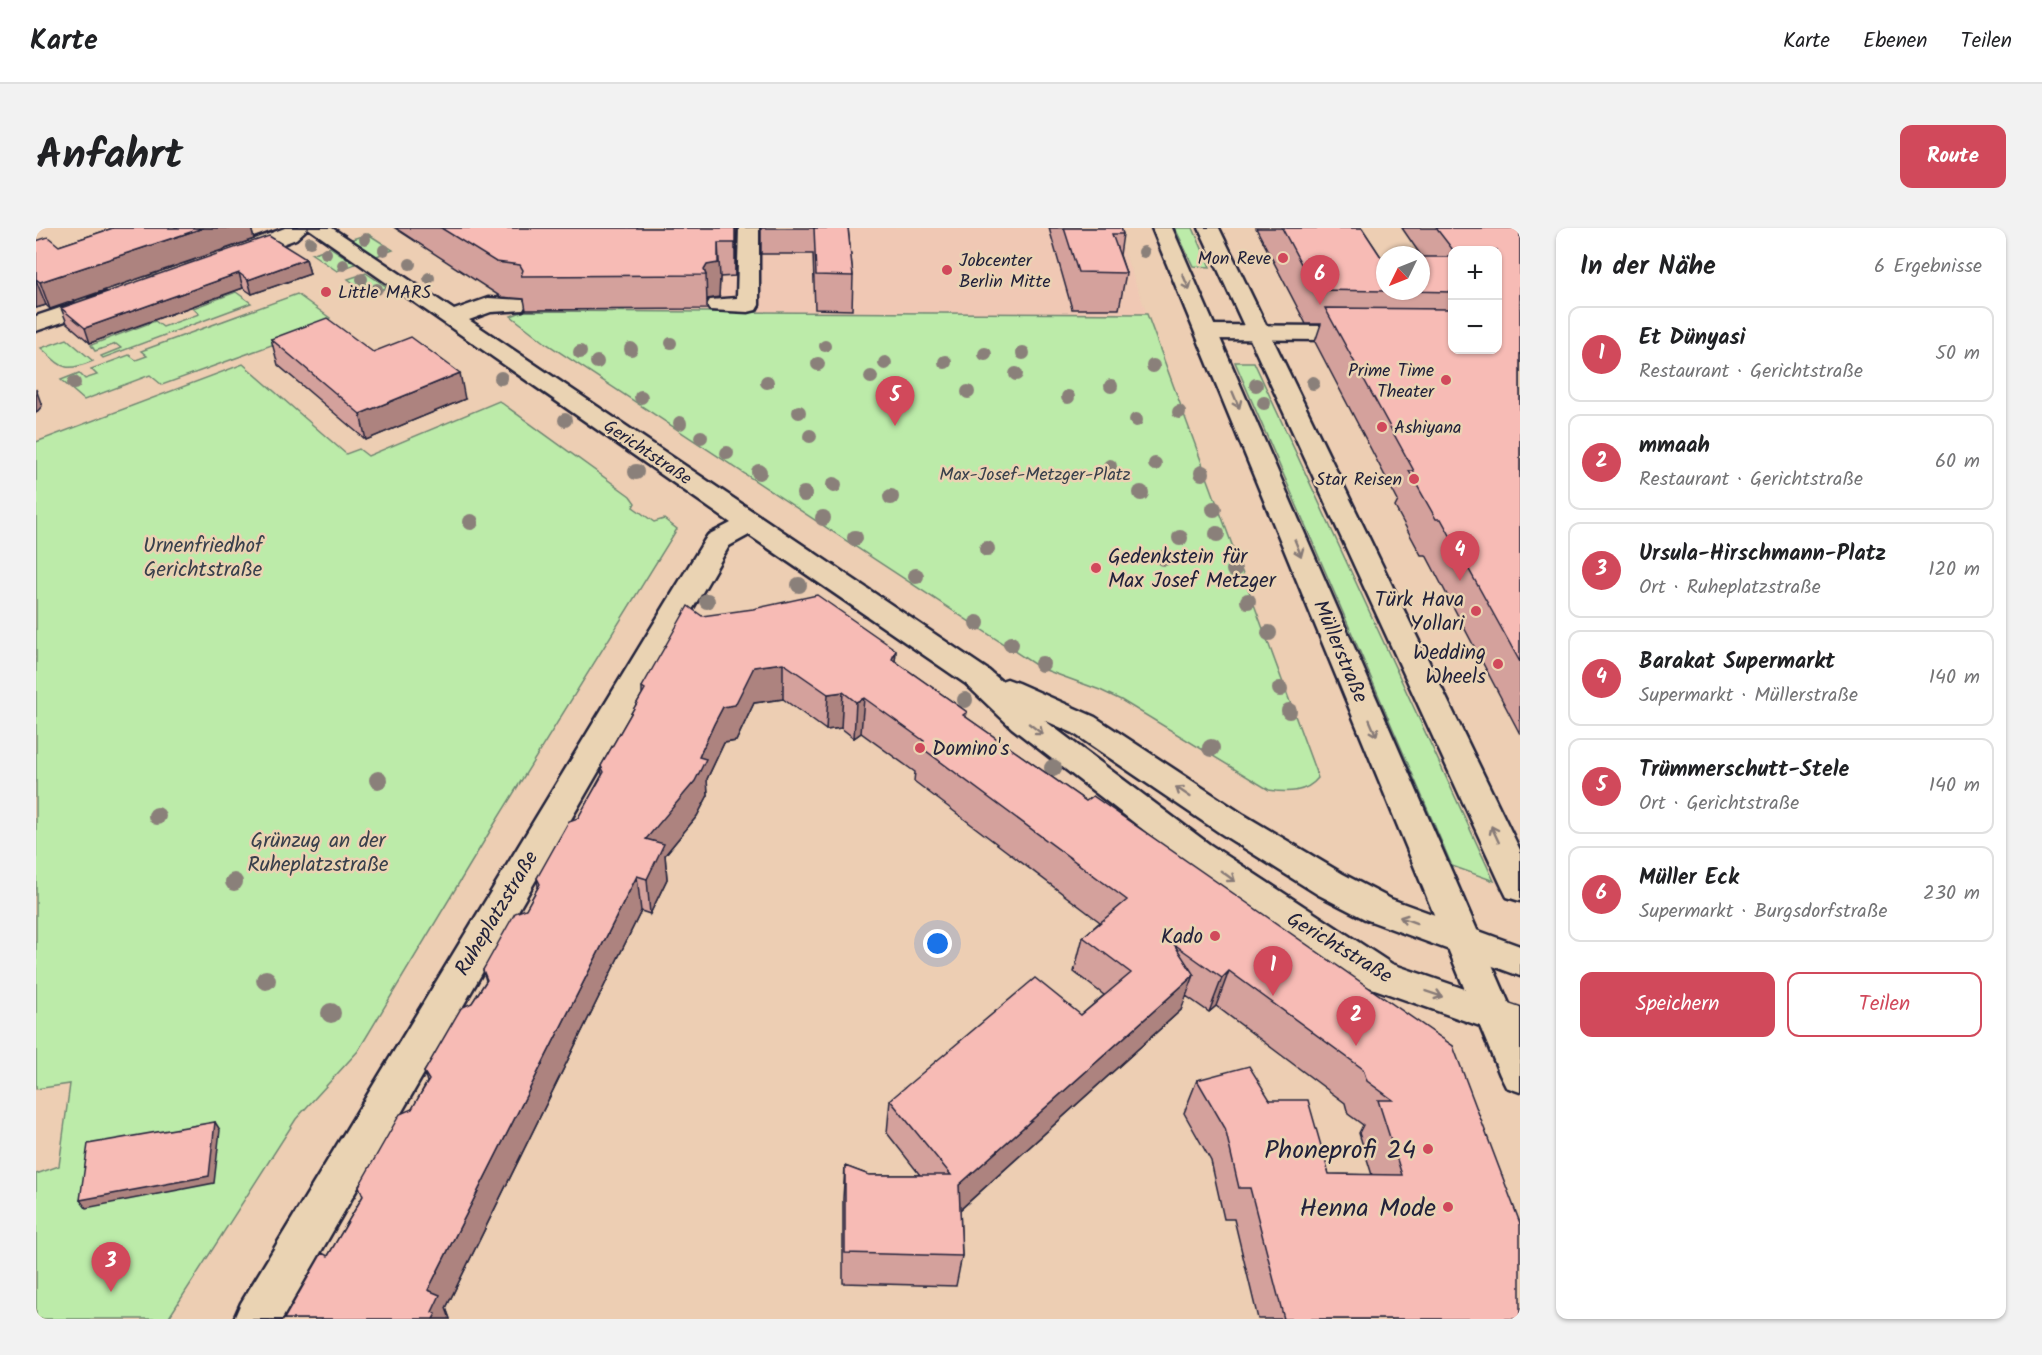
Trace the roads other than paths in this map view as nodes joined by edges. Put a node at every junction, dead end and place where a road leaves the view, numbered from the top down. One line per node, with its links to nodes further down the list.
1 (298, 228): 6 (street)
2 (318, 228): 10 (street, Gerichtstraße)
3 (749, 228): 9 (street)
4 (1162, 228): 12 (street, Müllerstraße, one-way to 12)
5 (1209, 228): 13 (street)
6 (211, 263)
7 (124, 294): 11 (street)
8 (512, 303): 10 (street)
9 (718, 305)
10 (444, 313): 15 (street, Gerichtstraße)
11 (36, 324)
12 (1207, 332): 13 (street); 20 (street, Müllerstraße, one-way to 20)
13 (1257, 332): 14 (street); 19 (street, one-way to 13)
14 (1448, 334)
15 (752, 523): 16 (street, Gerichtstraße); 24 (street, Ruheplatzstraße)
16 (977, 677): 17 (street, Gerichtstraße, one-way to 16); 18 (street, Gerichtstraße, one-way to 18)
17 (1232, 824): 18 (street); 20 (street, Gerichtstraße, one-way to 17)
18 (1197, 853): 22 (street, Gerichtstraße, one-way to 22)
19 (1520, 887)
20 (1463, 940): 21 (street, Gerichtstraße); 22 (street, Müllerstraße)
21 (1520, 961)
22 (1507, 1019): 23 (street, Müllerstraße)
23 (1520, 1075)
24 (256, 1319)

